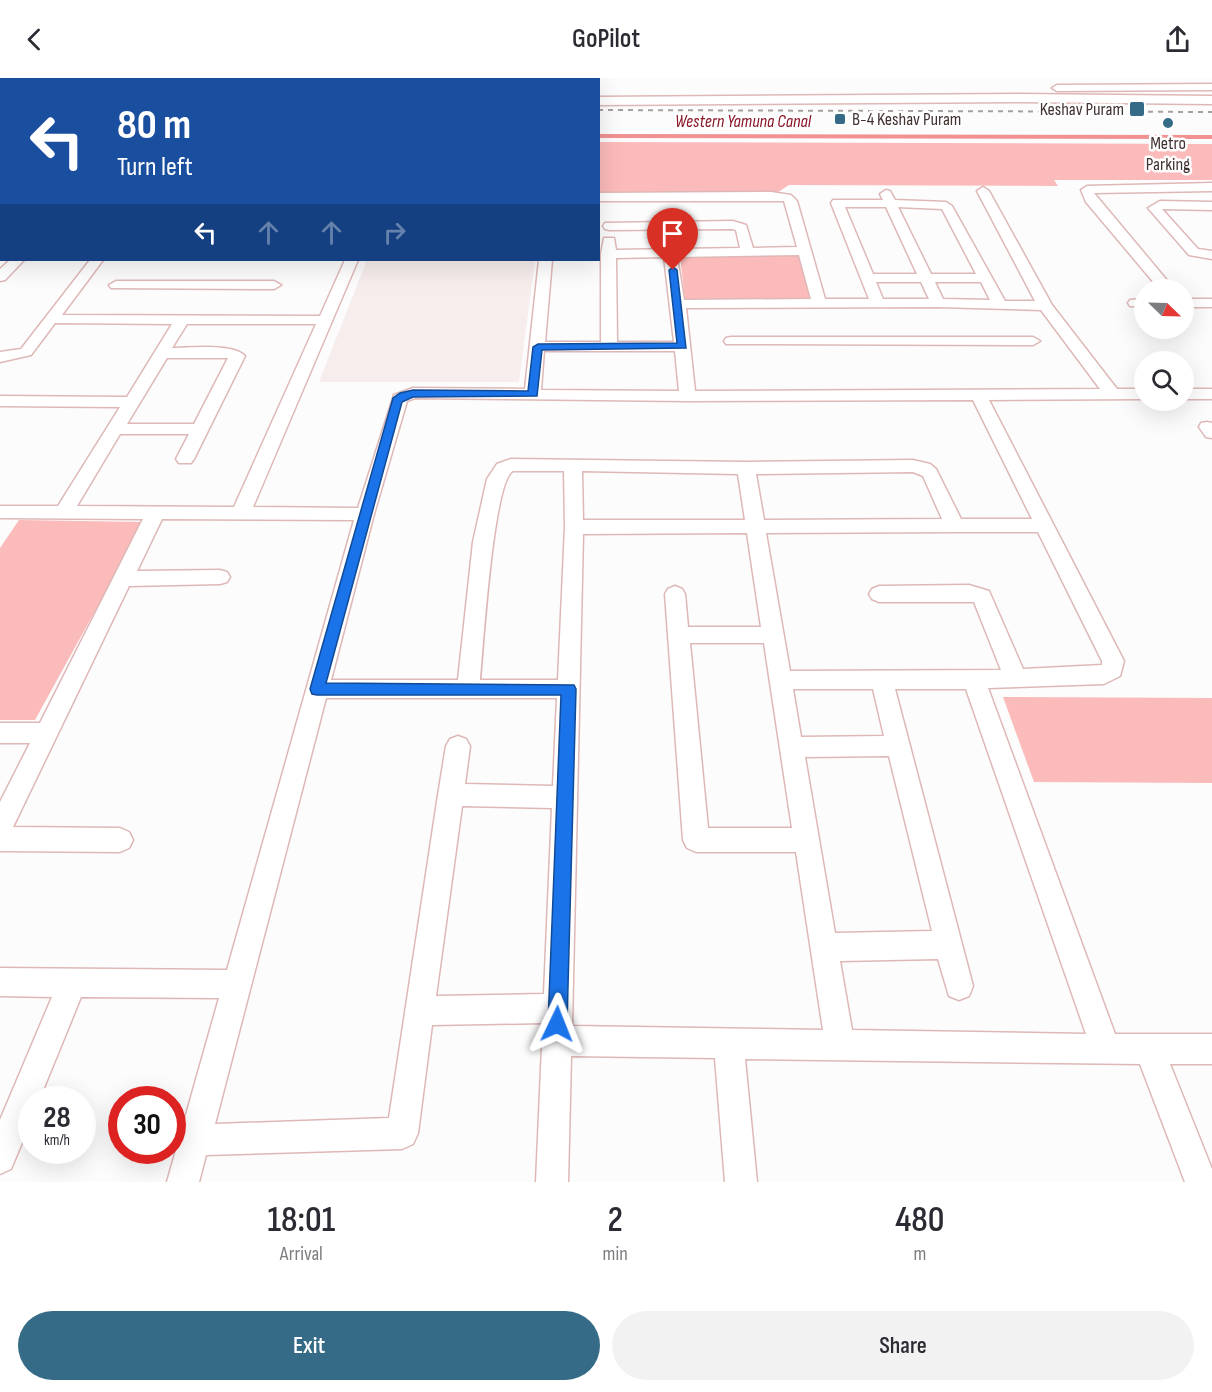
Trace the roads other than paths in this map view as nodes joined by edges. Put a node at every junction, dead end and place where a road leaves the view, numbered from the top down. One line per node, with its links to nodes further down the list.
1 (1082, 78): 6 (street)
2 (1113, 78): 3 (street)
3 (1160, 78): 7 (street)
4 (1211, 81): 7 (street)
5 (1057, 88): 6 (street)
6 (1093, 88): 7 (street)
7 (1172, 88): 8 (street)
8 (1182, 99): 9 (main road); 10 (main road)
9 (1212, 100)
10 (600, 101)
11 (600, 114): 12 (main road)
12 (858, 114)
13 (1196, 115): 14 (main road)
14 (1212, 115)
15 (1185, 187): 16 (street); 21 (street); 36 (street)
16 (1212, 187)
17 (885, 191): 20 (street)
18 (983, 191): 47 (street)
19 (600, 197): 23 (street)
20 (891, 204): 33 (street); 34 (street); 35 (street)
21 (1210, 209): 27 (street)
22 (604, 222): 24 (street); 26 (street)
23 (805, 251): 24 (street); 40 (street)
24 (748, 252): 25 (street)
25 (670, 253): 26 (street); 43 (street)
26 (608, 254): 56 (street)
27 (1212, 255)
28 (16, 261): 32 (street)
29 (95, 261): 49 (street)
30 (352, 261): 52 (street)
31 (545, 261): 58 (street)
32 (0, 277)
33 (868, 278): 34 (street); 41 (street)
34 (926, 278): 35 (street); 42 (street)
35 (986, 278): 46 (street)
36 (1159, 279)
37 (116, 285): 38 (street)
38 (147, 285): 39 (street); 50 (street)
39 (273, 285)
40 (819, 303): 41 (street); 44 (street)
41 (878, 303): 42 (street)
42 (939, 303): 46 (street)
43 (678, 304): 44 (street); 57 (street)
44 (748, 304): 53 (street)
45 (1194, 304): 48 (street)
46 (1000, 305): 47 (street)
47 (1045, 306): 63 (street)
48 (1209, 309)
49 (49, 319): 50 (street); 60 (street)
50 (122, 319): 51 (street)
51 (182, 320): 52 (street); 59 (street)
52 (326, 320): 78 (street)
53 (759, 340): 54 (street); 55 (street)
54 (731, 341)
55 (1033, 341)
56 (609, 346): 57 (street); 58 (street)
57 (682, 346): 67 (street)
58 (538, 347): 61 (street)
59 (162, 353): 69 (street); 71 (street)
60 (0, 357)
61 (533, 394): 67 (street); 79 (street)
62 (978, 394): 63 (street); 67 (street); 81 (street)
63 (1112, 394): 64 (street)
64 (1134, 394)
65 (1194, 394): 66 (street)
66 (1212, 394)
67 (687, 396)
68 (0, 401): 69 (street)
69 (132, 402): 70 (street)
70 (115, 429): 71 (street); 76 (street)
71 (200, 429): 72 (street)
72 (185, 459)
73 (573, 465): 74 (street); 83 (street); 96 (street)
74 (746, 468): 80 (street); 82 (street)
75 (0, 512): 76 (street)
76 (64, 512): 77 (street)
77 (156, 513): 78 (street); 85 (street)
78 (241, 513): 79 (street)
79 (365, 514): 94 (street)
80 (955, 525): 81 (street); 82 (street)
81 (1044, 525): 90 (street)
82 (756, 526): 83 (street); 89 (street)
83 (574, 527): 95 (street)
84 (220, 577): 85 (street)
85 (123, 579): 98 (street)
86 (675, 594): 88 (street)
87 (879, 594): 90 (street)
88 (679, 635): 89 (street); 107 (street)
89 (774, 635): 91 (street)
90 (1017, 679): 93 (street)
91 (781, 680): 92 (street); 101 (street)
92 (882, 680): 93 (street); 100 (street)
93 (974, 680): 119 (street)
94 (317, 689): 96 (street); 112 (street)
95 (568, 689): 96 (street); 103 (street)
96 (468, 690)
97 (0, 733): 98 (street)
98 (47, 733): 104 (street)
99 (458, 746): 102 (street)
100 (898, 746): 101 (street); 108 (street)
101 (792, 747): 107 (street)
102 (450, 795): 103 (street); 115 (street)
103 (565, 797): 114 (street)
104 (0, 828)
105 (0, 839): 106 (street)
106 (120, 840)
107 (807, 840): 109 (street)
108 (949, 945): 109 (street); 113 (street)
109 (824, 947): 118 (street)
110 (0, 982): 111 (street)
111 (72, 983): 112 (street); 123 (street)
112 (237, 984): 122 (street)
113 (959, 986)
114 (558, 1008): 115 (street); 116 (street)
115 (418, 1011): 122 (street)
116 (557, 1041): 117 (street); 125 (street)
117 (729, 1043): 118 (street); 126 (street)
118 (840, 1045): 119 (street)
119 (1106, 1049): 120 (street)
120 (1149, 1049): 121 (street); 127 (street)
121 (1212, 1049)
122 (194, 1140): 124 (street)
123 (0, 1158)
124 (183, 1182)
125 (552, 1182)
126 (741, 1182)
127 (1201, 1182)

